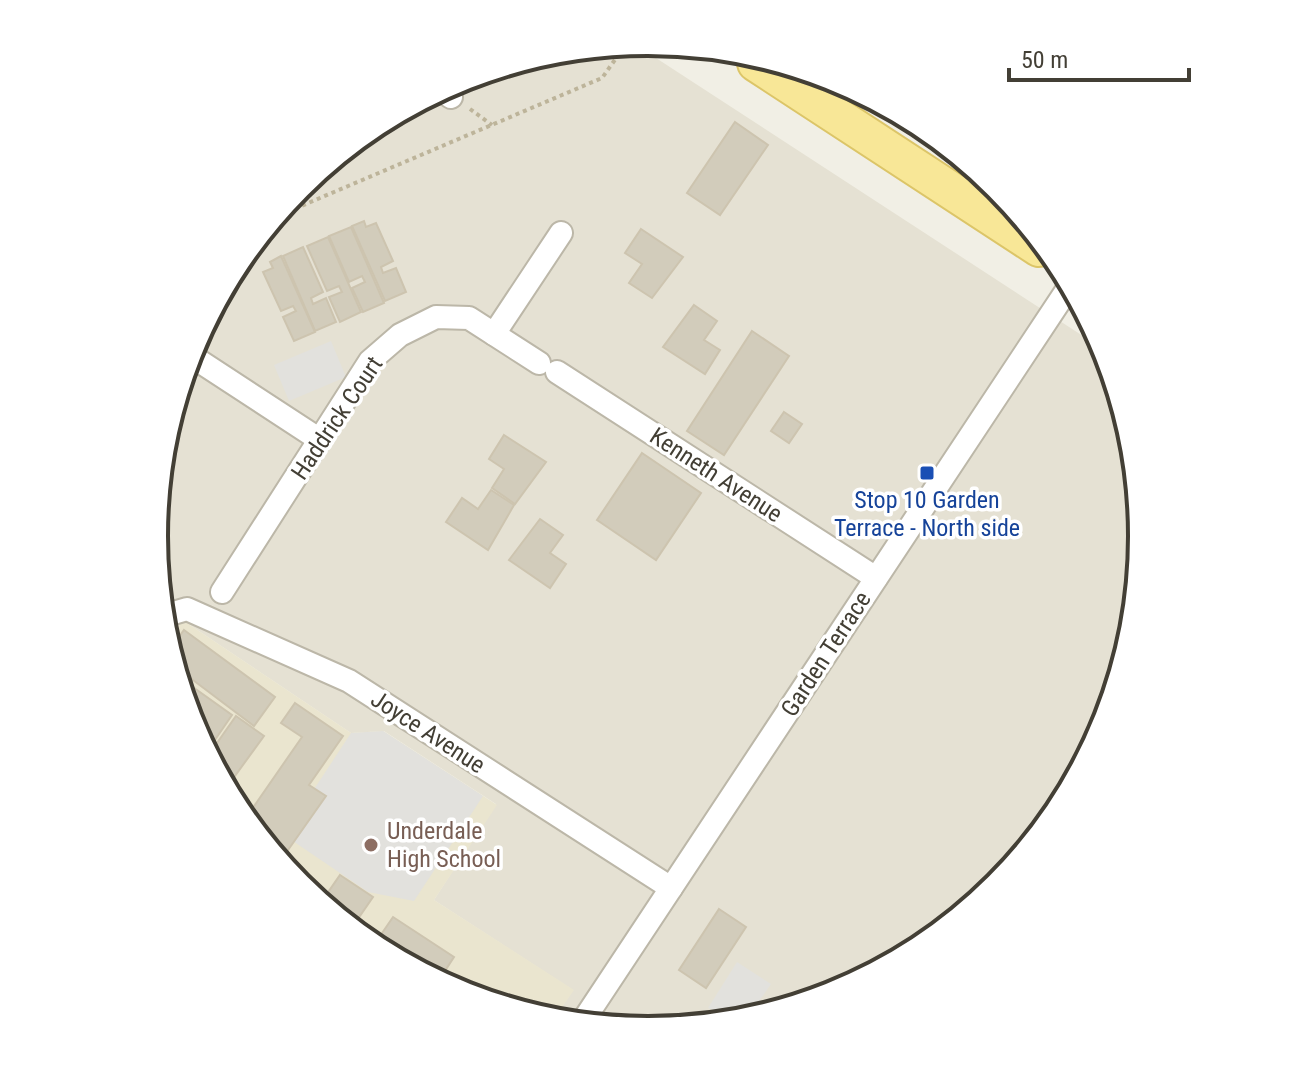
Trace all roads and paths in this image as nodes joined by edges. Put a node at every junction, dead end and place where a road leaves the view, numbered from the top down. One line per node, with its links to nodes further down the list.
1 (617, 57): 4 (path)
2 (771, 71): 3 (main road)
3 (980, 192): 5 (main road)
4 (300, 207)
5 (1012, 222)
6 (561, 233): 8 (street)
7 (1064, 294): 12 (street, Garden Terrace)
8 (494, 334): 10 (street, Haddrick Court); 11 (street, Haddrick Court)
9 (201, 362): 11 (street)
10 (548, 368): 12 (street, Kenneth Avenue)
11 (320, 440): 13 (street, Haddrick Court)
12 (876, 578): 15 (street, Garden Terrace)
13 (222, 592)
14 (174, 613): 15 (street, Joyce Avenue)
15 (671, 888): 16 (street, Garden Terrace)
16 (588, 1013)

